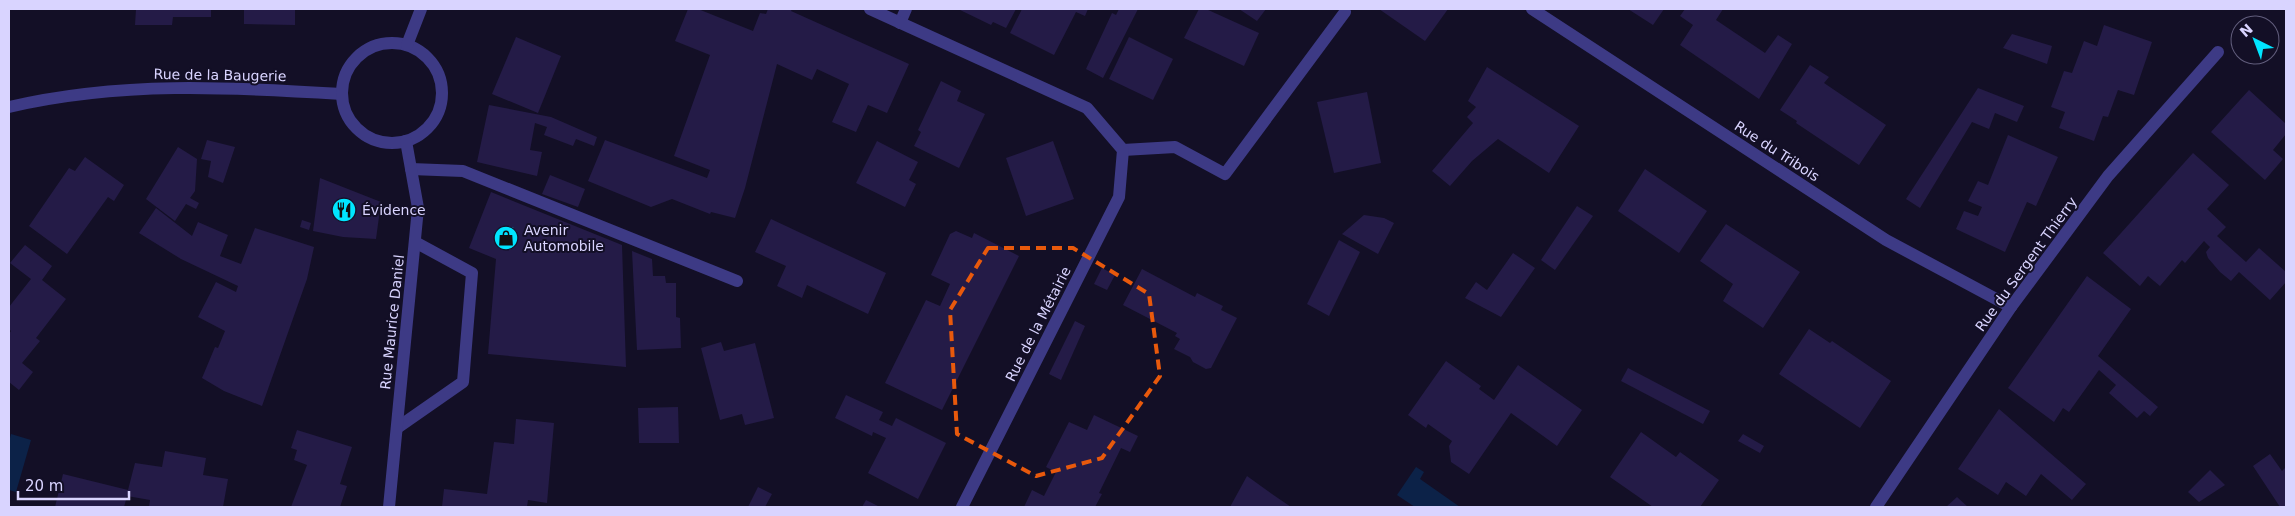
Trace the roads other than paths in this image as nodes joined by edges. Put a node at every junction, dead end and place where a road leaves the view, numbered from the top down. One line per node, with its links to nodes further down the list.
1 (421, 9): 7 (street)
2 (870, 9): 6 (street)
3 (906, 9): 6 (street)
4 (1532, 9): 16 (street, Rue du Tribois)
5 (1345, 12): 12 (street)
6 (900, 23): 12 (street)
7 (407, 46): 9 (street); 11 (street)
8 (2218, 52): 16 (street, Rue du Sergent Thierry)
9 (342, 94): 10 (street, Rue de la Baugerie); 11 (street)
10 (9, 107)
11 (406, 141): 13 (street, Rue Maurice Daniel)
12 (1123, 150): 19 (street, Rue de la Métairie)
13 (411, 169): 14 (street, Rue Maurice Daniel); 15 (street)
14 (415, 242): 17 (street, Rue Maurice Daniel); 17 (street)
15 (738, 281)
16 (2011, 307): 20 (street, Rue du Sergent Thierry)
17 (396, 428): 18 (street, Rue Maurice Daniel)
18 (389, 507)
19 (962, 507)
20 (1876, 507)

